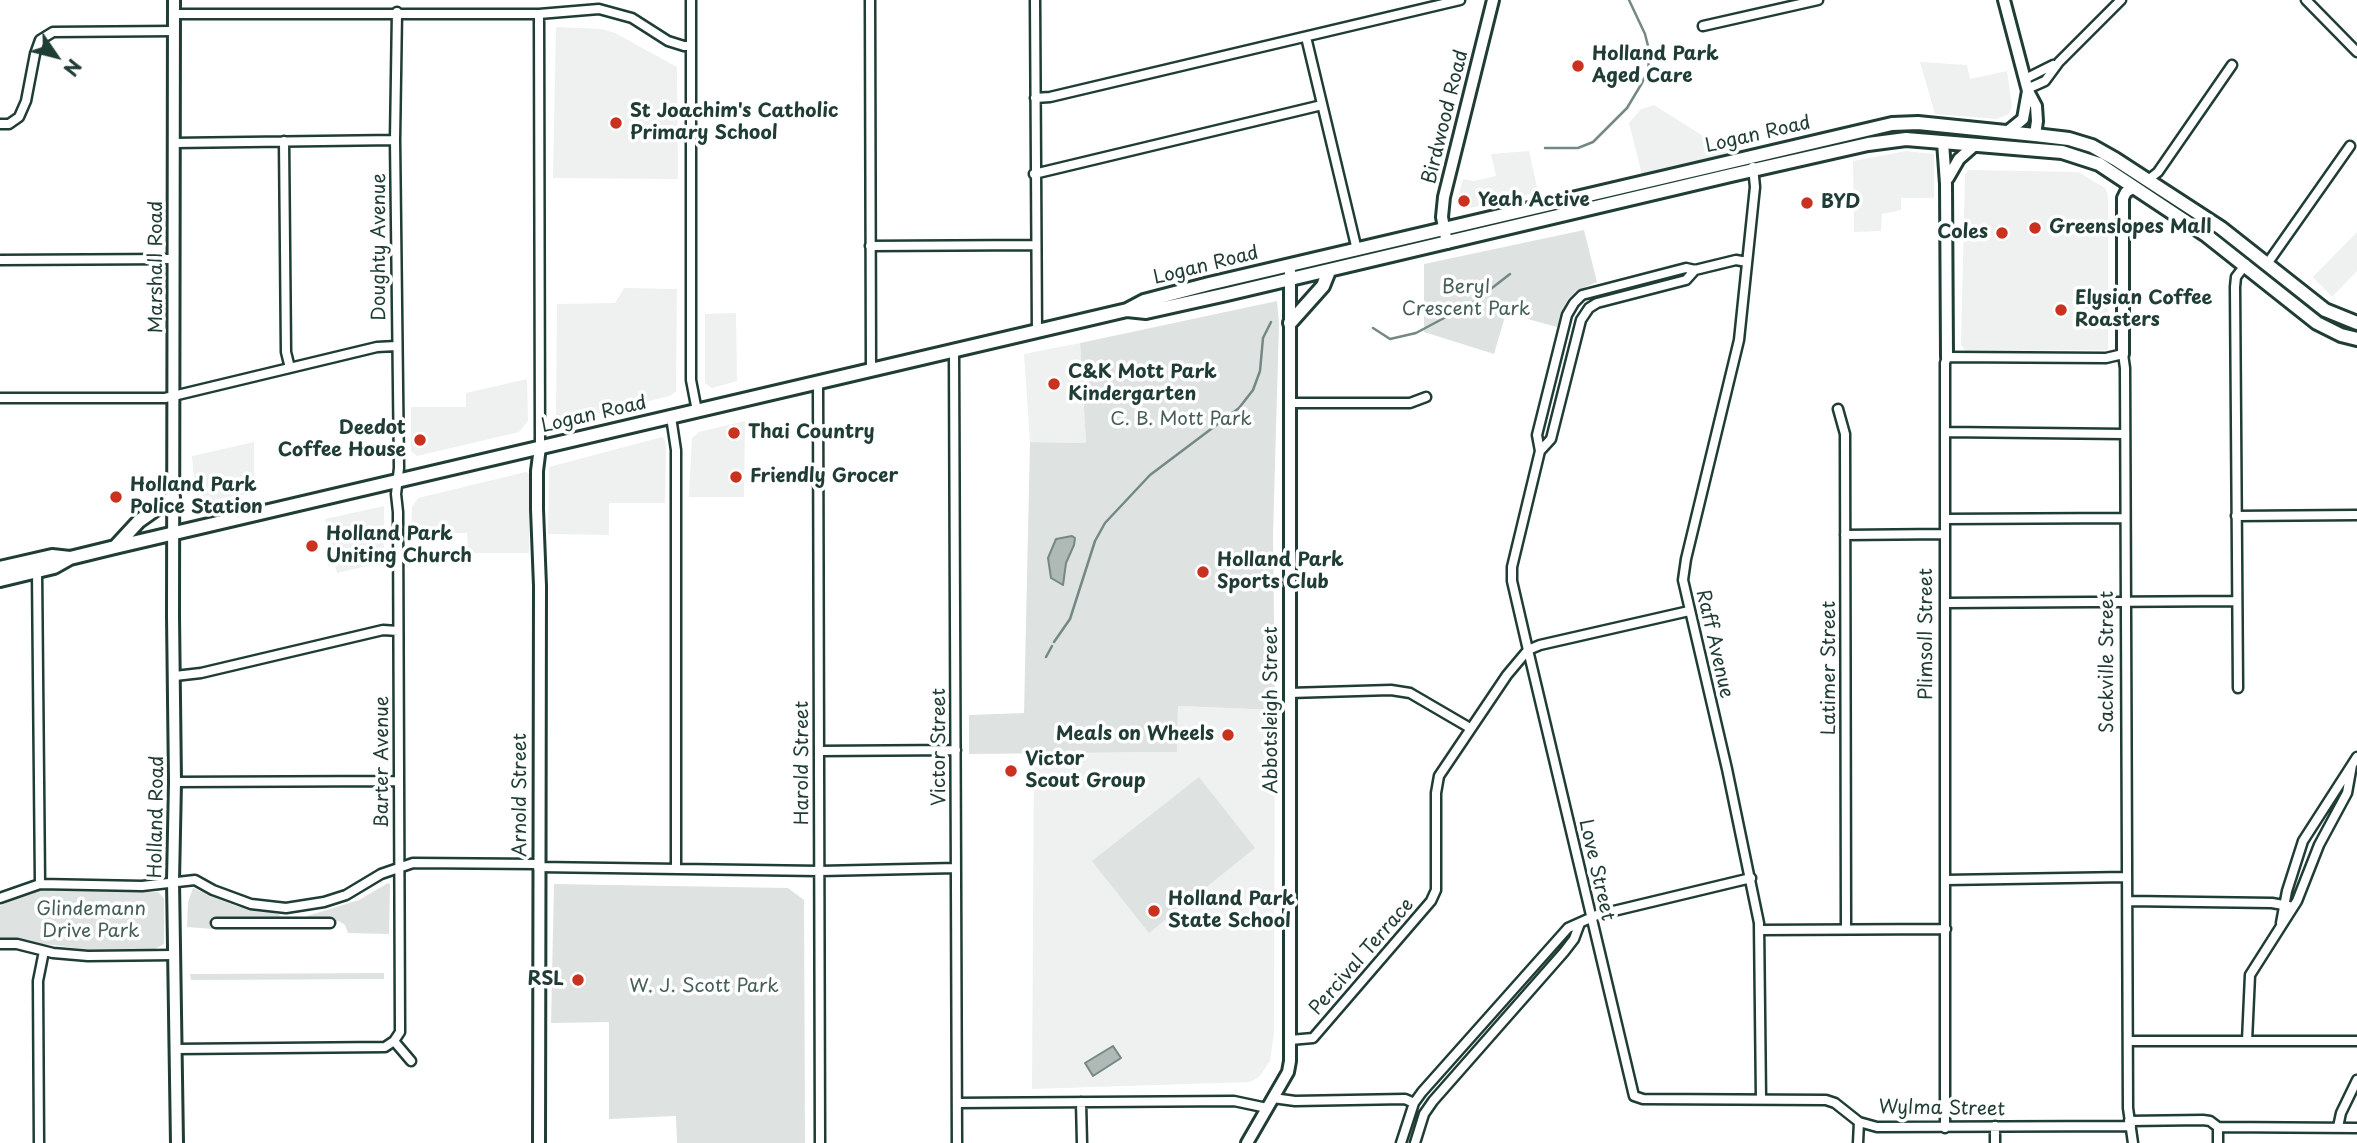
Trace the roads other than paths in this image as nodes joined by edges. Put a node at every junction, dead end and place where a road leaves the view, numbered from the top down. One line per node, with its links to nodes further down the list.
1 (174, 0): 15 (street, Marshall Road)
2 (614, 0): 13 (street)
3 (691, 0): 19 (street)
4 (870, 0): 44 (street)
5 (1035, 0): 23 (street)
6 (1460, 0): 18 (street)
7 (1493, 0): 41 (street, Birdwood Road)
8 (1818, 0): 16 (street)
9 (2004, 0): 22 (street)
10 (2121, 0): 22 (street)
11 (2306, 0): 20 (street)
12 (397, 12): 14 (street); 15 (street); 29 (street, Doughty Avenue)
13 (614, 12): 14 (street); 19 (street)
14 (539, 13): 78 (street)
15 (174, 14): 17 (street, Marshall Road)
16 (1703, 26)
17 (174, 31): 26 (street); 32 (street, Marshall Road)
18 (1306, 37): 23 (street); 24 (street)
19 (691, 46): 74 (street)
20 (2357, 52)
21 (2232, 65): 38 (street)
22 (2027, 86): 27 (street); 28 (street)
23 (1035, 98): 37 (street)
24 (1322, 106): 37 (street); 45 (street)
25 (1899, 123): 27 (main road, Logan Road); 31 (main road); 36 (main road, Logan Road)
26 (0, 124)
27 (2007, 132): 28 (main road, Logan Road)
28 (2035, 135): 35 (main road); 38 (main road, Logan Road)
29 (395, 140): 30 (street); 62 (street, Doughty Avenue)
30 (284, 141): 32 (street); 66 (street)
31 (1944, 142): 33 (main road, Logan Road); 36 (main road, Logan Road); 39 (street, Plimsoll Street)
32 (174, 143): 48 (street, Marshall Road)
33 (1976, 144): 35 (main road, Logan Road); 39 (street)
34 (2350, 146): 50 (street)
35 (2031, 149): 40 (main road, Logan Road)
36 (1752, 164): 41 (main road, Logan Road); 42 (main road, Logan Road); 49 (street, Raff Avenue)
37 (1034, 174): 43 (street)
38 (2148, 180): 40 (main road); 46 (main road, Logan Road)
39 (1946, 184): 65 (street, Plimsoll Street)
40 (2135, 187): 52 (main road, Logan Road); 64 (street, Sackville Street)
41 (1444, 229): 42 (street, Birdwood Road); 45 (main road, Logan Road)
42 (1447, 243): 54 (main road, Logan Road)
43 (1036, 245): 44 (street); 60 (street)
44 (870, 246): 67 (street)
45 (1357, 250): 51 (main road, Logan Road)
46 (2255, 254): 50 (main road, Logan Road); 52 (street)
47 (0, 260): 48 (street)
48 (173, 260): 69 (street, Marshall Road)
49 (1747, 262): 53 (street); 97 (street, Raff Avenue)
50 (2267, 264): 55 (main road); 59 (main road, Logan Road)
51 (1290, 265): 56 (street, Abbotsleigh Street); 57 (main road, Logan Road)
52 (2245, 265): 55 (main road, Logan Road); 83 (street)
53 (1695, 270): 79 (street); 79 (street)
54 (1329, 271): 56 (main road, Logan Road); 58 (main road)
55 (2258, 276): 61 (main road, Logan Road)
56 (1290, 280): 57 (main road, Logan Road); 58 (street, Abbotsleigh Street)
57 (1127, 310): 60 (main road, Logan Road)
58 (1290, 323): 72 (street, Abbotsleigh Street)
59 (2357, 323)
60 (1037, 332): 63 (main road, Logan Road)
61 (2357, 339)
62 (396, 346): 66 (street); 80 (street, Doughty Avenue)
63 (954, 351): 67 (main road, Logan Road); 104 (street, Victor Street)
64 (2123, 354): 65 (street); 77 (street, Sackville Street)
65 (1947, 357): 76 (street, Plimsoll Street)
66 (290, 368): 69 (street)
67 (871, 371): 68 (main road, Logan Road)
68 (818, 384): 74 (main road, Logan Road); 105 (street, Harold Street)
69 (175, 396): 71 (street); 81 (street, Marshall Road)
70 (1426, 397): 72 (street)
71 (0, 398)
72 (1289, 403): 102 (street, Abbotsleigh Street)
73 (1838, 409): 88 (street, Latimer Street)
74 (696, 411): 75 (main road, Logan Road)
75 (671, 417): 78 (main road, Logan Road); 113 (street)
76 (1945, 432): 77 (street); 84 (street, Plimsoll Street)
77 (2124, 434): 85 (street, Sackville Street)
78 (541, 447): 80 (main road, Logan Road); 110 (street, Arnold Street)
79 (1540, 451): 99 (street, Love Street)
80 (398, 481): 86 (main road, Logan Road); 98 (street, Barter Avenue)
81 (173, 497): 86 (street, Marshall Road); 89 (main road)
82 (2357, 515): 83 (street)
83 (2236, 516): 95 (street)
84 (1945, 519): 85 (street); 87 (street, Plimsoll Street)
85 (2125, 519): 94 (street, Sackville Street)
86 (173, 533): 89 (main road, Logan Road); 100 (street, Holland Road)
87 (1944, 534): 88 (street); 96 (street, Plimsoll Street)
88 (1845, 535): 131 (street, Latimer Street)
89 (115, 547): 90 (main road, Logan Road)
90 (70, 558): 91 (main road, Logan Road); 92 (main road, Logan Road)
91 (0, 568)
92 (37, 572): 93 (main road, Logan Road); 119 (street)
93 (0, 580)
94 (2125, 601): 95 (street); 96 (street); 115 (street, Sackville Street)
95 (2237, 601): 101 (street)
96 (1945, 603): 117 (street, Plimsoll Street)
97 (1689, 611): 99 (street); 116 (street, Raff Avenue)
98 (398, 631): 100 (street); 107 (street, Barter Avenue)
99 (1528, 650): 103 (street, Percival Terrace); 125 (street, Love Street)
100 (175, 676): 109 (street, Holland Road)
101 (2238, 688)
102 (1289, 693): 103 (street); 137 (street, Abbotsleigh Street)
103 (1470, 728): 137 (street, Percival Terrace)
104 (956, 750): 105 (street); 112 (street, Victor Street)
105 (819, 751): 114 (street, Harold Street)
106 (2354, 761): 108 (street)
107 (398, 781): 109 (street); 111 (street, Barter Avenue)
108 (2344, 781): 122 (street); 123 (street)
109 (175, 782): 118 (street, Holland Road)
110 (538, 865): 111 (street); 113 (street); 161 (street, Arnold Street)
111 (398, 866): 124 (street); 138 (street, Barter Avenue)
112 (956, 868): 114 (street); 148 (street, Victor Street)
113 (676, 869): 114 (street)
114 (820, 871): 162 (street, Harold Street)
115 (2126, 877): 117 (street); 121 (street, Sackville Street)
116 (1751, 878): 125 (street); 133 (street, Raff Avenue)
117 (1946, 880): 132 (street, Plimsoll Street)
118 (173, 881): 119 (street); 124 (street); 136 (street, Holland Road)
119 (40, 884): 120 (street)
120 (0, 898)
121 (2128, 901): 122 (street); 139 (street, Sackville Street)
122 (2284, 905): 123 (street); 130 (street)
123 (2294, 907): 130 (street)
124 (289, 908): 127 (street)
125 (1591, 918): 129 (street); 145 (street, Love Street)
126 (216, 922): 127 (street)
127 (290, 923): 128 (street)
128 (330, 923)
129 (1580, 923): 150 (street); 167 (street)
130 (2281, 926): 140 (street)
131 (1846, 929): 132 (street); 133 (street)
132 (1946, 929): 157 (street, Plimsoll Street)
133 (1760, 930): 147 (street, Raff Avenue)
134 (0, 944): 135 (street)
135 (44, 951): 136 (street); 159 (street)
136 (174, 955): 142 (street, Holland Road)
137 (1290, 1040): 146 (street, Abbotsleigh Street)
138 (394, 1041): 142 (street); 143 (street)
139 (2128, 1041): 140 (street); 153 (street, Sackville Street)
140 (2247, 1041): 141 (street)
141 (2357, 1041)
142 (176, 1049): 160 (street, Holland Road)
143 (411, 1061)
144 (2357, 1080): 156 (street)
145 (1634, 1096): 147 (street, Wylma Street)
146 (1273, 1098): 150 (street); 151 (street, Abbotsleigh Street)
147 (1761, 1099): 152 (street, Wylma Street)
148 (957, 1102): 149 (street); 163 (street, Victor Street)
149 (1082, 1102): 151 (street); 164 (street)
150 (1414, 1103): 166 (street)
151 (1267, 1108): 165 (street, Abbotsleigh Street)
152 (1859, 1122): 157 (street, Wylma Street); 168 (street)
153 (2130, 1124): 154 (street, Wylma Street); 155 (street, Wylma Street); 170 (street, Sackville Street)
154 (1995, 1126): 157 (street, Wylma Street); 169 (street)
155 (2218, 1127): 156 (street, Wylma Street); 171 (street)
156 (2338, 1127): 158 (street, Wylma Street)
157 (1945, 1128)
158 (2357, 1128)
159 (39, 1143)
160 (177, 1143)
161 (539, 1143)
162 (820, 1143)
163 (957, 1143)
164 (1082, 1143)
165 (1247, 1143)
166 (1401, 1143)
167 (1415, 1143)
168 (1858, 1143)
169 (1995, 1143)
170 (2133, 1143)
171 (2218, 1143)

